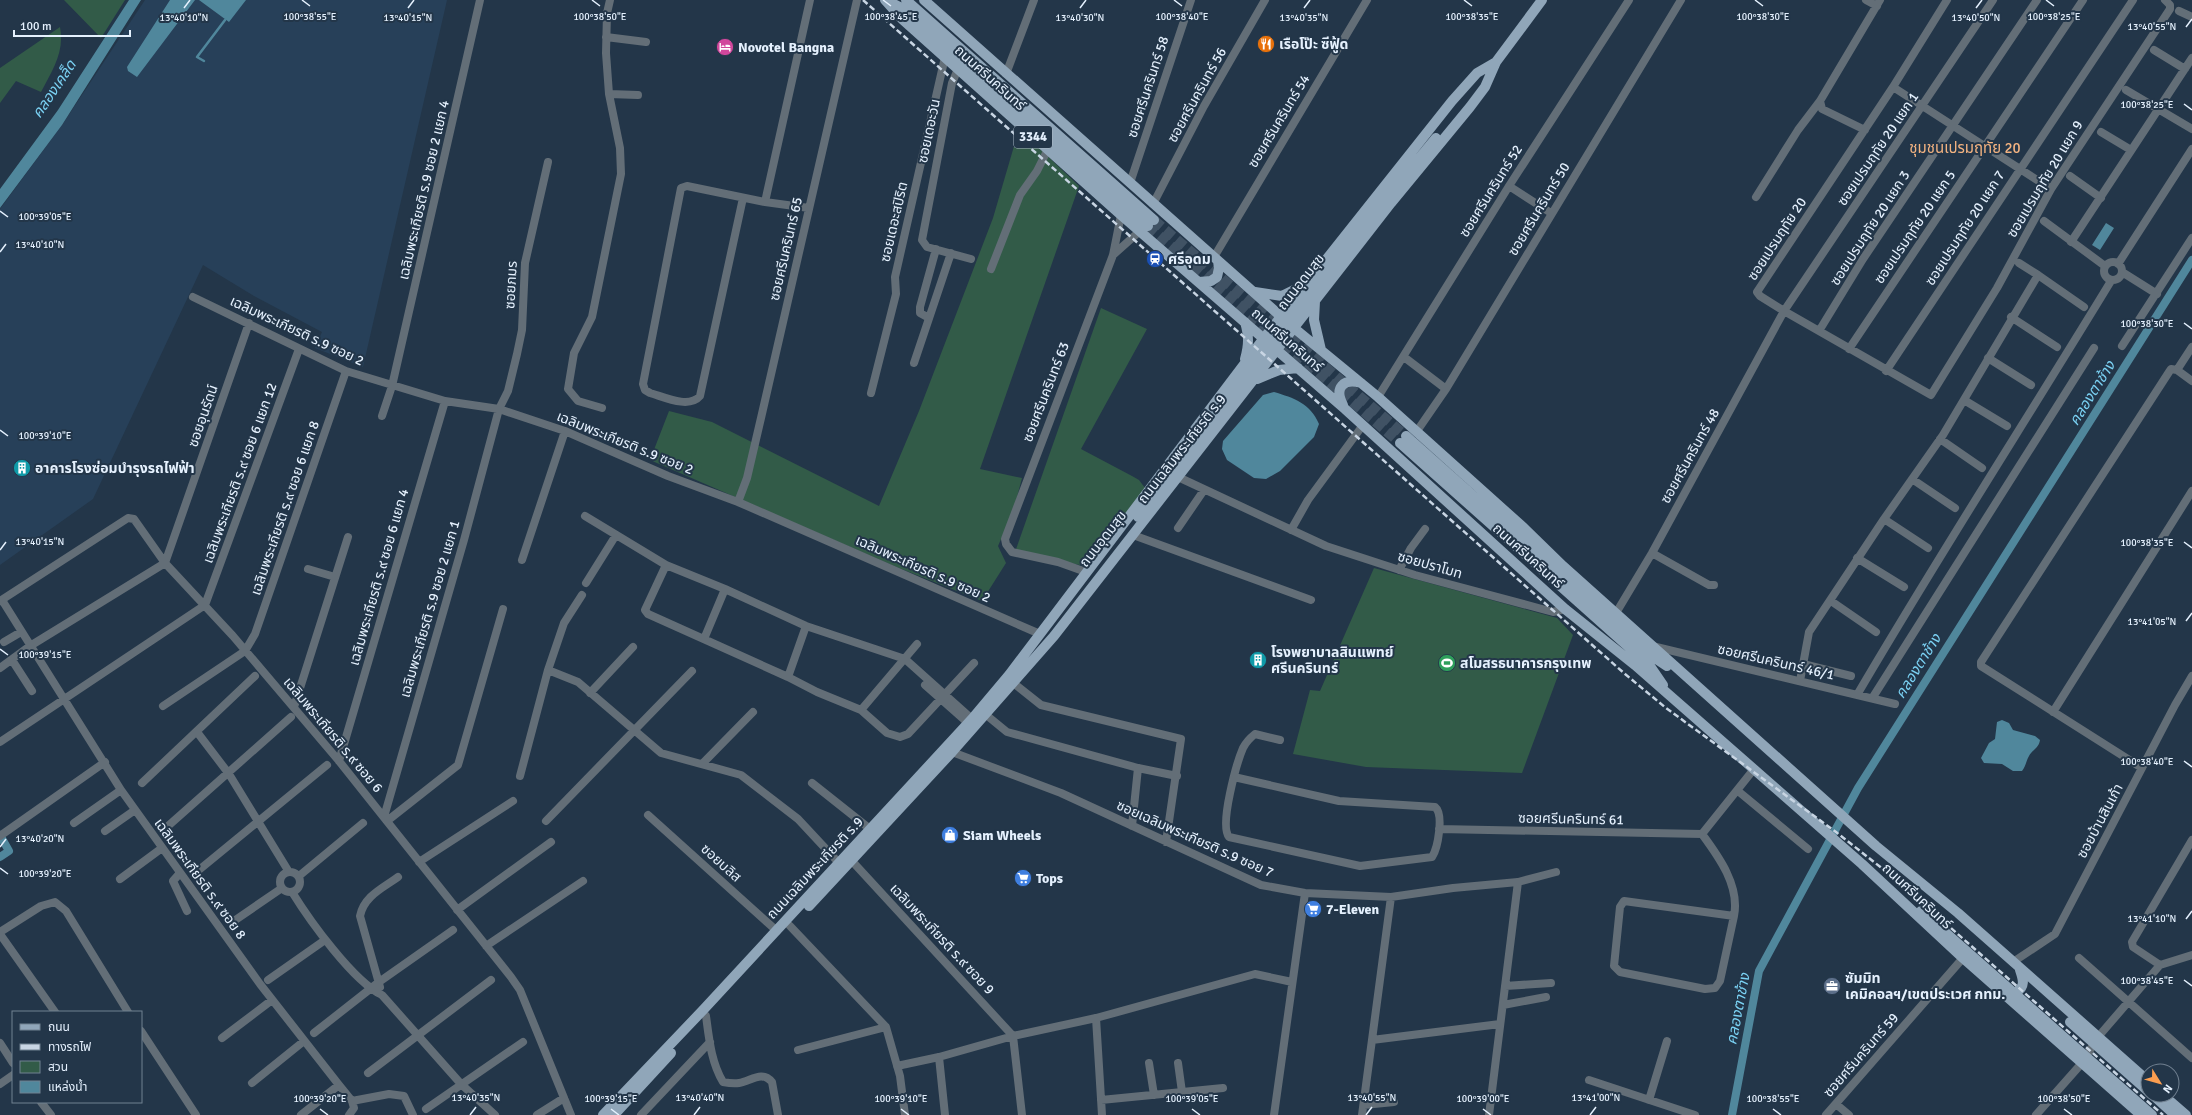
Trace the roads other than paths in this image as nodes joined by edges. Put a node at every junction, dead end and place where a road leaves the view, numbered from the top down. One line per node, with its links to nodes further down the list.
1 (480, 0): 117 (street, เฉลิมพระเกียรติ ร.9 ซอย 2 แยก 4)
2 (610, 0): 25 (street)
3 (810, 0): 58 (street)
4 (857, 0): 60 (street, ซอยศรีนครินทร์ 65)
5 (885, 0): 28 (main road, ถนนศรีนครินทร์ / 3344); 64 (main road, ถนนศรีนครินทร์ / 3344)
6 (906, 0): 64 (main road, ถนนศรีนครินทร์ / 3344)
7 (925, 0): 33 (main road, ถนนศรีนครินทร์ / 3344)
8 (1034, 0): 33 (street)
9 (1191, 0): 52 (street, ซอยศรีนครินทร์ 58)
10 (1266, 0): 59 (street, ซอยศรีนครินทร์ 56)
11 (1367, 0): 73 (street, ซอยศรีนครินทร์ 54)
12 (1542, 0): 30 (main road, ถนนอุดมสุข)
13 (1629, 0): 53 (street, ซอยศรีนครินทร์ 52)
14 (1681, 0): 61 (street, ซอยศรีนครินทร์ 50)
15 (1866, 0): 22 (street)
16 (1947, 0): 34 (street, ซอยเปรมฤทัย 20)
17 (1994, 0): 39 (street, ซอยเปรมฤทัย 20 แยก 1)
18 (2037, 0): 41 (street, ซอยเปรมฤทัย 20 แยก 3)
19 (2083, 0): 45 (street, ซอยเปรมฤทัย 20 แยก 5)
20 (2133, 0): 50 (street, ซอยเปรมฤทัย 20 แยก 7)
21 (2167, 2): 54 (street, ซอยเปรมฤทัย 20 แยก 9)
22 (1878, 3): 38 (street)
23 (2179, 11): 24 (street)
24 (2192, 17)
25 (606, 37): 26 (street); 36 (street)
26 (646, 42)
27 (2154, 50): 32 (street)
28 (945, 57): 31 (main road, ถนนศรีนครินทร์ / 3344); 119 (street, ซอยเดอะสปิริต)
29 (2192, 58): 32 (street)
30 (1496, 62): 65 (main road, ถนนอุดมสุข); 67 (main road, ถนนอุดมสุข); 158 (main road, ถนนอุดมสุข)
31 (958, 69): 46 (main road, ถนนศรีนครินทร์ / 3344); 69 (street, ซอยเดอะวัน)
32 (2185, 69): 40 (street)
33 (1006, 74): 52 (main road, ถนนศรีนครินทร์ / 3344)
34 (1893, 87): 39 (street); 43 (street, ซอยเปรมฤทัย 20)
35 (2126, 90): 40 (street)
36 (609, 94): 37 (street); 126 (street)
37 (638, 95)
38 (1820, 101): 43 (street); 55 (street)
39 (1922, 106): 41 (street); 88 (street, ซอยเปรมฤทัย 20 แยก 1)
40 (2160, 110): 42 (street); 48 (street)
41 (1953, 126): 45 (street); 95 (street, ซอยเปรมฤทัย 20 แยก 3)
42 (2192, 129)
43 (1865, 130): 88 (street, ซอยเปรมฤทัย 20)
44 (2101, 132): 48 (street)
45 (1985, 147): 50 (street); 102 (street, ซอยเปรมฤทัย 20 แยก 5)
46 (1048, 149): 62 (main road, ถนนศรีนครินทร์ / 3344); 77 (street)
47 (2192, 149): 75 (street)
48 (2131, 150): 57 (street)
49 (548, 162): 128 (street, ซอยภมร)
50 (2019, 169): 54 (street); 112 (street, ซอยเปรมฤทัย 20 แยก 7)
51 (2070, 176): 57 (street)
52 (1130, 183): 59 (main road, ถนนศรีนครินทร์ / 3344)
53 (1509, 186): 61 (street); 105 (street, ซอยศรีนครินทร์ 52)
54 (2051, 189): 120 (street, ซอยเปรมฤทัย 20 แยก 9)
55 (1756, 197)
56 (743, 198): 56 (street); 58 (street)
57 (2101, 198): 68 (street)
58 (765, 202): 60 (street)
59 (1153, 204): 73 (main road, ถนนศรีนครินทร์ / 3344)
60 (809, 208): 140 (street, ซอยศรีนครินทร์ 65)
61 (1551, 213): 118 (street, ซอยศรีนครินทร์ 50)
62 (1121, 215): 64 (main road, ถนนศรีนครินทร์ / 3344); 71 (street, ซอยศรีนครินทร์ 63)
63 (2044, 221): 68 (street)
64 (1147, 226): 71 (street, ซอยศรีนครินทร์ 63); 82 (main road, ถนนศรีนครินทร์ / 3344)
65 (1351, 228): 67 (main road); 80 (main road, ถนนอุดมสุข)
66 (2192, 238): 84 (street)
67 (1364, 239): 86 (main road, ถนนอุดมสุข)
68 (2071, 242): 76 (street)
69 (936, 249): 70 (street, ซอยเดอะวัน); 91 (street)
70 (951, 253): 72 (street, ซอยเดอะวัน); 91 (street)
71 (1113, 255): 158 (street, ซอยศรีนครินทร์ 63)
72 (971, 259)
73 (1216, 259): 82 (main road); 83 (main road, ถนนศรีนครินทร์)
74 (2019, 263): 79 (street)
75 (2118, 264): 76 (street); 78 (street)
76 (2105, 266): 81 (street)
77 (991, 269)
78 (2122, 272): 81 (street); 84 (street)
79 (2038, 275): 87 (street); 90 (street)
80 (1309, 281): 83 (main road); 89 (main road, ถนนอุดมสุข)
81 (2111, 281): 201 (street)
82 (1199, 282): 92 (main road, ถนนศรีนครินทร์)
83 (1254, 292): 89 (main road, ถนนศรีนครินทร์)
84 (2157, 294): 97 (street)
85 (193, 298): 93 (street, เฉลิมพระเกียรติ ร.9 ซอย 2)
86 (1315, 301): 94 (main road, ถนนอุดมสุข); 104 (main road)
87 (2084, 307)
88 (1784, 311): 95 (street, ซอยเปรมฤทัย 20); 151 (street, ซอยศรีนครินทร์ 48)
89 (1281, 316): 94 (main road, ถนนศรีนครินทร์); 96 (main road, ถนนอุดมสุข)
90 (2011, 317): 98 (street); 106 (street)
91 (930, 318): 107 (street)
92 (1245, 322): 96 (main road, ถนนศรีนครินทร์); 108 (main road)
93 (249, 323): 101 (street, เฉลิมพระเกียรติ ร.9 ซอย 2); 154 (street, ซอยอุนรัดน์)
94 (1294, 328): 103 (main road, ถนนอุดมสุข); 104 (main road, ถนนศรีนครินทร์)
95 (1818, 331): 102 (street, ซอยเปรมฤทัย 20)
96 (1264, 338): 103 (main road, ถนนศรีนครินทร์); 108 (main road, ถนนเฉลิมพระเกียรติ ร.9)
97 (2122, 346)
98 (2057, 347)
99 (2094, 348): 203 (street)
100 (2192, 348): 110 (street)
101 (299, 349): 111 (street, เฉลิมพระเกียรติ ร.9 ซอย 2); 168 (street, เฉลิมพระเกียรติ ร.๙ ซอย 6 แยก 12)
102 (1849, 349): 112 (street, ซอยเปรมฤทัย 20)
103 (1278, 350): 109 (main road, ถนนศรีนครินทร์); 113 (main road, ถนนเฉลิมพระเกียรติ ร.9)
104 (1321, 350): 115 (main road, ถนนศรีนครินทร์)
105 (1404, 358): 118 (street); 122 (street, ซอยศรีนครินทร์ 52)
106 (1988, 358): 116 (street); 123 (street)
107 (914, 363)
108 (1243, 366): 121 (main road, ถนนเฉลิมพระเกียรติ ร.9)
109 (1298, 368): 113 (main road); 127 (main road, ถนนศรีนครินทร์)
110 (2177, 370): 114 (street); 211 (street)
111 (346, 371): 117 (street, เฉลิมพระเกียรติ ร.9 ซอย 2); 183 (street, เฉลิมพระเกียรติ ร.๙ ซอย 6 แยก 8)
112 (1886, 371): 120 (street, ซอยเปรมฤทัย 20)
113 (1253, 381): 125 (main road, ถนนเฉลิมพระเกียรติ ร.9)
114 (2192, 381)
115 (1363, 384): 122 (main road, ถนนศรีนครินทร์); 127 (main road)
116 (2031, 385)
117 (392, 386): 124 (street, เฉลิมพระเกียรติ ร.9 ซอย 2); 129 (street, เฉลิมพระเกียรติ ร.9 ซอย 2 แยก 4)
118 (1446, 389): 133 (street, ซอยศรีนครินทร์ 50)
119 (871, 393)
120 (1934, 393)
121 (1220, 396): 125 (main road); 158 (main road, ถนนเฉลิมพระเกียรติ ร.9)
122 (1378, 397): 133 (main road, ถนนศรีนครินทร์)
123 (1964, 400): 131 (street); 134 (street)
124 (445, 401): 128 (street, เฉลิมพระเกียรติ ร.9 ซอย 2); 220 (street, เฉลิมพระเกียรติ ร.๙ ซอย 6 แยก 4)
125 (1234, 406): 136 (main road, ถนนเฉลิมพระเกียรติ ร.9)
126 (602, 408)
127 (1345, 408): 130 (main road, ถนนศรีนครินทร์)
128 (500, 409): 132 (street, เฉลิมพระเกียรติ ร.9 ซอย 2); 240 (street, เฉลิมพระเกียรติ ร.9 ซอย 2 แยก 1)
129 (382, 416)
130 (1363, 425): 146 (street); 170 (main road, ถนนศรีนครินทร์)
131 (2007, 426)
132 (565, 430): 140 (street, เฉลิมพระเกียรติ ร.9 ซอย 2); 153 (street)
133 (1417, 431): 172 (main road, ถนนศรีนครินทร์)
134 (1940, 439): 135 (street); 137 (street)
135 (1982, 468)
136 (1178, 477): 138 (street, ซอยปราโมท); 148 (main road, ถนนเฉลิมพระเกียรติ ร.9)
137 (1912, 479): 141 (street); 143 (street)
138 (1204, 490): 144 (street); 146 (street, ซอยปราโมท)
139 (2192, 491): 211 (street)
140 (738, 502): 176 (street, เฉลิมพระเกียรติ ร.9 ซอย 2)
141 (1955, 508)
142 (585, 516): 147 (street)
143 (1884, 519): 150 (street); 152 (street)
144 (1178, 528)
145 (1424, 529): 157 (street)
146 (1291, 530): 157 (street, ซอยปราโมท)
147 (616, 535): 155 (street); 160 (street)
148 (1133, 535): 166 (street); 184 (main road, ถนนเฉลิมพระเกียรติ ร.9)
149 (348, 537): 159 (street)
150 (1928, 548)
151 (1652, 553): 161 (street); 172 (street, ซอยศรีนครินทร์ 48)
152 (1857, 558): 162 (street); 167 (street)
153 (522, 560)
154 (165, 563): 165 (street, เฉลิมพระเกียรติ ร.๙ ซอย 6); 168 (street, เฉลิมพระเกียรติ ร.๙ ซอย 6); 180 (street)
155 (666, 565): 163 (street); 177 (street)
156 (308, 569): 159 (street)
157 (1399, 570): 170 (street, ซอยปราโมท)
158 (1087, 576): 171 (main road, ถนนเฉลิมพระเกียรติ ร.9); 176 (main road, ถนนเฉลิมพระเกียรติ ร.9)
159 (336, 577): 208 (street)
160 (586, 583)
161 (1714, 585)
162 (1904, 587)
163 (725, 589): 173 (street); 177 (street)
164 (582, 595): 190 (street)
165 (1, 600): 174 (street, เฉลิมพระเกียรติ ร.๙ ซอย 8)
166 (1311, 600)
167 (1831, 601): 175 (street); 188 (street)
168 (205, 605): 183 (street, เฉลิมพระเกียรติ ร.๙ ซอย 6); 205 (street)
169 (503, 609): 240 (street)
170 (1565, 609): 204 (main road, ถนนศรีนครินทร์)
171 (1065, 610): 176 (main road, ถนนเฉลิมพระเกียรติ ร.9); 184 (main road, ถนนเฉลิมพระเกียรติ ร.9)
172 (1616, 613): 181 (main road, ถนนศรีนครินทร์)
173 (806, 626): 186 (street); 195 (street)
174 (21, 632): 178 (street); 180 (street, เฉลิมพระเกียรติ ร.๙ ซอย 8)
175 (1876, 632)
176 (1040, 634): 214 (main road, ถนนเฉลิมพระเกียรติ ร.9)
177 (704, 639): 195 (street)
178 (4, 642)
179 (917, 644): 186 (street)
180 (30, 646): 185 (street); 205 (street, เฉลิมพระเกียรติ ร.๙ ซอย 8)
181 (1652, 646): 196 (main road, ถนนศรีนครินทร์); 197 (street, ซอยศรีนครินทร์ 46/1)
182 (633, 647): 200 (street)
183 (245, 651): 207 (street); 208 (street, เฉลิมพระเกียรติ ร.๙ ซอย 6)
184 (1032, 659): 198 (main road, ถนนเฉลิมพระเกียรติ ร.9)
185 (12, 660): 189 (street); 199 (street)
186 (901, 660): 202 (street); 209 (street)
187 (974, 663): 202 (street)
188 (1803, 664): 193 (street); 197 (street)
189 (0, 668)
190 (548, 670): 200 (street); 229 (street)
191 (692, 671): 215 (street)
192 (255, 676): 216 (street)
193 (1851, 676)
194 (2192, 676): 225 (street, ซอยบ้านสินเก้า)
195 (788, 677): 209 (street)
196 (1688, 678): 204 (main road, ถนนศรีนครินทร์); 255 (main road, ถนนศรีนครินทร์)
197 (1800, 681): 201 (street, ซอยศรีนครินทร์ 46/1)
198 (1012, 682): 212 (main road, ถนนเฉลิมพระเกียรติ ร.9); 230 (street)
199 (32, 691)
200 (590, 692): 215 (street)
201 (1857, 695): 203 (street, ซอยศรีนครินทร์ 46/1)
202 (942, 696): 209 (street); 214 (street)
203 (1873, 697): 206 (street, ซอยศรีนครินทร์ 46/1)
204 (1672, 698): 226 (main road, ถนนศรีนครินทร์)
205 (65, 700): 218 (street); 221 (street, เฉลิมพระเกียรติ ร.๙ ซอย 8)
206 (1895, 704)
207 (163, 706)
208 (294, 707): 220 (street, เฉลิมพระเกียรติ ร.๙ ซอย 6)
209 (861, 710)
210 (753, 712): 222 (street)
211 (2053, 712): 225 (street)
212 (985, 714): 219 (main road, ถนนเฉลิมพระเกียรติ ร.9); 224 (street)
213 (291, 717): 228 (street)
214 (970, 721): 227 (main road, ถนนเฉลิมพระเกียรติ ร.9)
215 (634, 730): 222 (street); 241 (street)
216 (197, 732): 228 (street); 232 (street)
217 (1280, 740): 231 (street)
218 (0, 742)
219 (952, 752): 227 (main road, ถนนเฉลิมพระเกียรติ ร.9); 246 (street, ซอยเฉลิมพระเกียรติ ร.9 ซอย 7)
220 (339, 761): 240 (street, เฉลิมพระเกียรติ ร.๙ ซอย 6)
221 (105, 762): 234 (street, เฉลิมพระเกียรติ ร.๙ ซอย 8); 250 (street)
222 (703, 763): 260 (street)
223 (327, 765): 244 (street)
224 (1138, 768): 230 (street); 246 (street)
225 (2142, 768): 287 (street, ซอยบ้านสินเก้า)
226 (1754, 769): 235 (street); 285 (main road, ถนนศรีนครินทร์)
227 (930, 770): 237 (main road, ถนนเฉลิมพระเกียรติ ร.9)
228 (229, 774): 244 (street); 245 (street)
229 (520, 776)
230 (1177, 776): 254 (street)
231 (1234, 777): 248 (street); 248 (street)
232 (142, 783)
233 (812, 784): 247 (street)
234 (121, 790): 238 (street, เฉลิมพระเกียรติ ร.๙ ซอย 8); 243 (street)
235 (1738, 791): 251 (street); 257 (street)
236 (513, 801): 259 (street)
237 (900, 803): 247 (main road, ถนนเฉลิมพระเกียรติ ร.9); 258 (main road, ถนนเฉลิมพระเกียรติ ร.9)
238 (135, 810): 249 (street); 256 (street, เฉลิมพระเกียรติ ร.๙ ซอย 8)
239 (648, 815): 281 (street, ซอยบลิส)
240 (386, 819): 259 (street, เฉลิมพระเกียรติ ร.๙ ซอย 6)
241 (546, 821)
242 (363, 822): 265 (street)
243 (74, 823)
244 (258, 823): 261 (street); 264 (street)
245 (168, 826)
246 (1132, 826): 254 (street, ซอยเฉลิมพระเกียรติ ร.9 ซอย 7)
247 (870, 829): 258 (main road, ถนนเฉลิมพระเกียรติ ร.9)
248 (1439, 829): 251 (street, ซอยศรีนครินทร์ 61)
249 (105, 831)
250 (3, 834)
251 (1702, 834): 276 (street)
252 (2192, 840): 288 (street)
253 (551, 842): 274 (street)
254 (1166, 842): 272 (street, ซอยเฉลิมพระเกียรติ ร.9 ซอย 7)
255 (1876, 846): 287 (main road, ถนนศรีนครินทร์); 336 (main road)
256 (162, 848): 263 (street, เฉลิมพระเกียรติ ร.๙ ซอย 8); 267 (street)
257 (1808, 849)
258 (849, 858): 260 (main road, ถนนเฉลิมพระเกียรติ ร.9); 278 (main road, ถนนเฉลิมพระเกียรติ ร.9); 312 (street, เฉลิมพระเกียรติ ร.๙ ซอย 9)
259 (419, 862): 274 (street, เฉลิมพระเกียรติ ร.๙ ซอย 6)
260 (839, 863): 281 (main road, ถนนเฉลิมพระเกียรติ ร.9)
261 (289, 872): 265 (street); 270 (street)
262 (1556, 872): 269 (street, ซอยเฉลิมพระเกียรติ ร.9 ซอย 7)
263 (180, 873): 275 (street); 300 (street, เฉลิมพระเกียรติ ร.๙ ซอย 8)
264 (194, 874)
265 (299, 876): 271 (street)
266 (398, 876): 292 (street)
267 (120, 879)
268 (583, 881): 283 (street)
269 (1518, 882): 273 (street, ซอยเฉลิมพระเกียรติ ร.9 ซอย 7); 295 (street)
270 (282, 888): 271 (street); 277 (street)
271 (292, 892): 282 (street)
272 (1305, 893): 273 (street, ซอยเฉลิมพระเกียรติ ร.9 ซอย 7); 293 (street)
273 (1392, 897): 315 (street)
274 (457, 910): 283 (street, เฉลิมพระเกียรติ ร.๙ ซอย 6)
275 (188, 911)
276 (1734, 916): 276 (street)
277 (231, 923)
278 (790, 926): 281 (main road, ถนนเฉลิมพระเกียรติ ร.9); 308 (street)
279 (453, 930): 292 (street)
280 (0, 933): 303 (street); 304 (street)
281 (774, 937): 291 (main road, ถนนเฉลิมพระเกียรติ ร.9)
282 (325, 940): 289 (street); 296 (street)
283 (486, 946): 341 (street, เฉลิมพระเกียรติ ร.๙ ซอย 6)
284 (2192, 955): 288 (street)
285 (1968, 957): 297 (main road, ถนนศรีนครินทร์); 349 (street, ซอยศรีนครินทร์ 59); 378 (main road)
286 (2079, 958): 301 (street)
287 (2016, 965): 297 (main road); 313 (main road, ถนนศรีนครินทร์)
288 (2158, 967): 301 (street)
289 (268, 980)
290 (491, 980): 311 (street)
291 (735, 980): 305 (main road, ถนนเฉลิมพระเกียรติ ร.9); 362 (main road, ถนนเฉลิมพระเกียรติ ร.9)
292 (379, 982): 296 (street); 298 (street)
293 (1292, 982): 306 (street); 370 (street)
294 (1551, 982): 295 (street)
295 (1505, 986): 302 (street)
296 (370, 990): 298 (street); 310 (street)
297 (1999, 990): 327 (main road, ถนนศรีนครินทร์)
298 (382, 996): 311 (street)
299 (1546, 997): 302 (street)
300 (272, 1000): 314 (street); 316 (street, เฉลิมพระเกียรติ ร.๙ ซอย 8)
301 (2129, 1002): 313 (street); 323 (street)
302 (1503, 1005): 307 (street)
303 (54, 1011)
304 (127, 1011)
305 (706, 1016): 319 (street); 363 (main road, ถนนเฉลิมพระเกียรติ ร.9)
306 (1096, 1018): 312 (street); 342 (street)
307 (1500, 1024): 315 (street); 372 (street)
308 (886, 1027): 321 (street); 328 (street)
309 (142, 1033): 355 (street)
310 (314, 1033)
311 (416, 1035): 329 (street); 335 (street)
312 (1014, 1036): 322 (street); 368 (street)
313 (2098, 1037): 327 (street); 330 (main road, ถนนศรีนครินทร์)
314 (222, 1038)
315 (1372, 1040): 350 (street)
316 (304, 1041): 333 (street); 337 (street, เฉลิมพระเกียรติ ร.๙ ซอย 8)
317 (1667, 1041): 343 (street)
318 (523, 1042): 335 (street)
319 (710, 1042): 364 (street); 365 (street)
320 (0, 1044): 324 (street)
321 (798, 1050)
322 (938, 1058): 328 (street); 367 (street)
323 (2192, 1058)
324 (12, 1062)
325 (1149, 1063): 340 (street)
326 (1178, 1063): 339 (street)
327 (2082, 1063): 376 (street); 377 (main road, ถนนศรีนครินทร์)
328 (897, 1066): 366 (street)
329 (368, 1073)
330 (2140, 1074)
331 (12, 1076): 334 (street)
332 (1589, 1080): 343 (street)
333 (252, 1083)
334 (0, 1084)
335 (461, 1084): 351 (street); 359 (street)
336 (2140, 1084)
337 (339, 1085): 344 (street, เฉลิมพระเกียรติ ร.๙ ซอย 8); 356 (street)
338 (1223, 1088): 339 (street)
339 (1182, 1092): 340 (street)
340 (1154, 1095): 342 (street)
341 (564, 1098): 360 (street); 361 (street, เฉลิมพระเกียรติ ร.๙ ซอย 6)
342 (1101, 1100): 369 (street)
343 (1649, 1100): 352 (street)
344 (352, 1101): 357 (street); 358 (street)
345 (1394, 1102): 350 (street)
346 (42, 1103): 354 (street)
347 (2165, 1103): 353 (main road)
348 (2171, 1103): 353 (main road)
349 (1836, 1104): 374 (street, ซอยศรีนครินทร์ 59); 375 (street)
350 (1364, 1106): 371 (street)
351 (426, 1109)
352 (1670, 1111): 373 (street)
353 (2181, 1114): 379 (main road)
354 (51, 1115)
355 (196, 1115)
356 (301, 1115)
357 (349, 1115)
358 (414, 1115)
359 (495, 1115)
360 (537, 1115)
361 (571, 1115)
362 (603, 1115)
363 (614, 1115)
364 (641, 1115)
365 (778, 1115)
366 (905, 1115)
367 (945, 1115)
368 (1022, 1115)
369 (1102, 1115)
370 (1274, 1115)
371 (1362, 1115)
372 (1489, 1115)
373 (1695, 1115)
374 (1826, 1115)
375 (1849, 1115)
376 (2036, 1115)
377 (2141, 1115)
378 (2152, 1115)
379 (2156, 1115)

